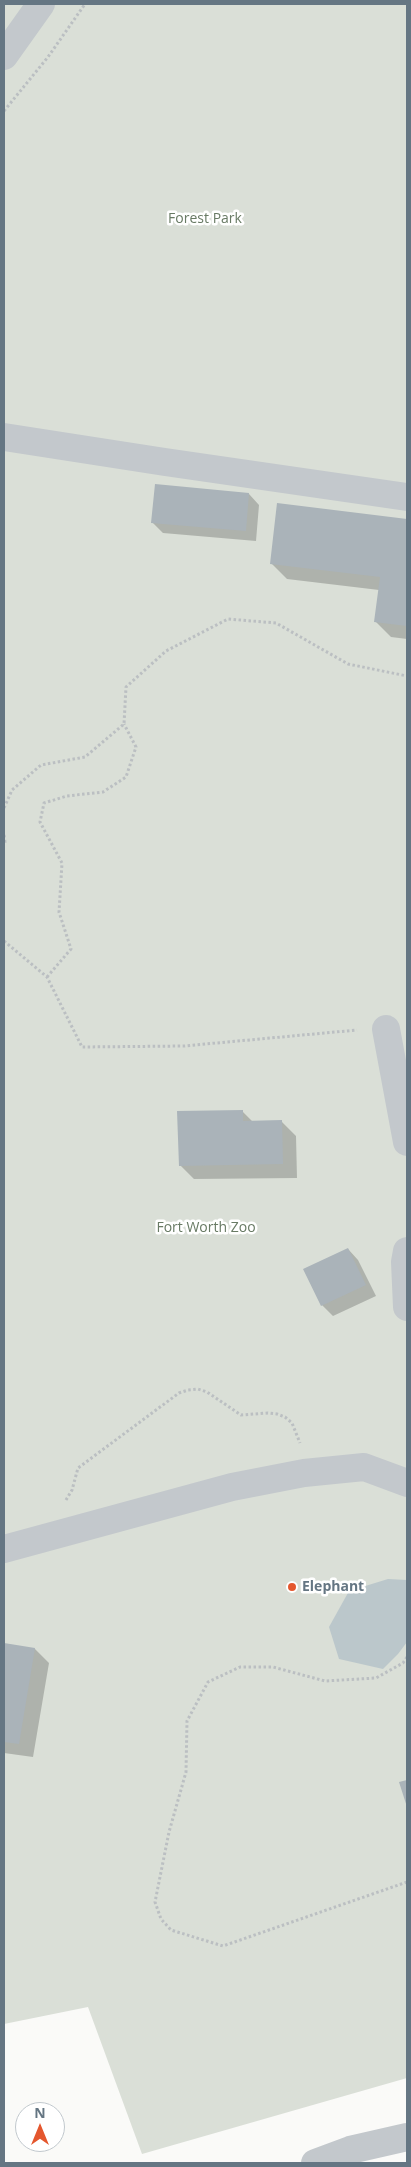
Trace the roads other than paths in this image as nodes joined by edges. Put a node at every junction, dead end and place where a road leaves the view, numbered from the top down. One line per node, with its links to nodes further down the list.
1 (41, 4): 2 (street)
2 (4, 56)
3 (4, 437): 4 (street)
4 (407, 497)
5 (386, 1029): 6 (street)
6 (407, 1142)
7 (407, 1251): 8 (street)
8 (407, 1307)
9 (407, 1482): 10 (street)
10 (4, 1549)
11 (407, 2137): 12 (street)
12 (315, 2163)

